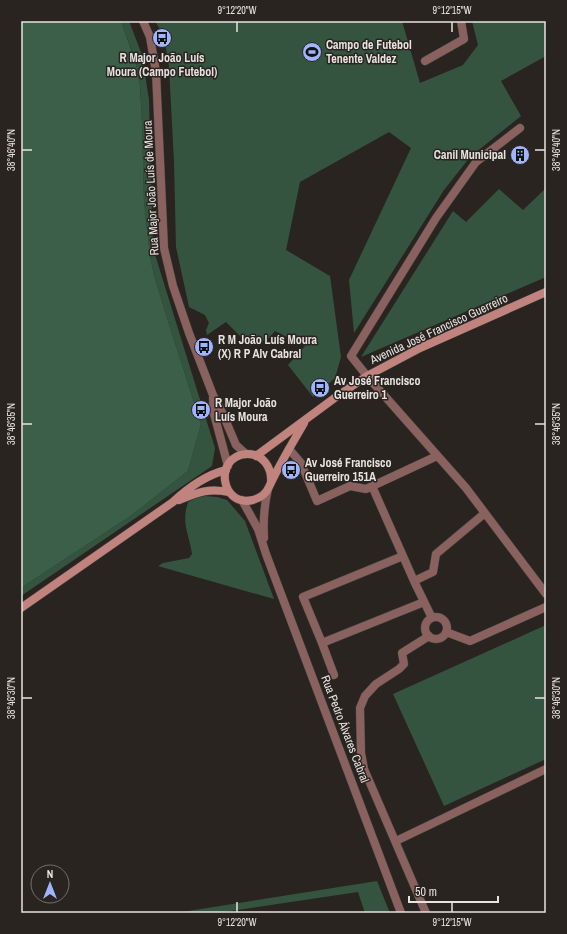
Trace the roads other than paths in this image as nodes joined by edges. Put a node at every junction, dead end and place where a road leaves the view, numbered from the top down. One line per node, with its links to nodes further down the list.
1 (143, 21): 7 (street, Rua Major João Luís de Moura)
2 (461, 21): 3 (street)
3 (425, 61)
4 (520, 128): 6 (street)
5 (546, 292): 6 (main road, Avenida José Francisco Guerreiro)
6 (367, 376): 8 (main road, Avenida José Francisco Guerreiro); 12 (street)
7 (212, 395): 10 (street, Rua Major João Luís de Moura); 13 (street, Rua Major João Luís de Moura)
8 (306, 420): 9 (main road); 11 (main road, Avenida José Francisco Guerreiro)
9 (289, 449): 14 (main road); 15 (street)
10 (246, 454): 11 (main road); 13 (main road)
11 (256, 456): 14 (main road)
12 (437, 456): 15 (street); 19 (street)
13 (227, 468): 16 (main road); 18 (main road)
14 (270, 486): 17 (main road); 20 (street)
15 (372, 486): 21 (street)
16 (229, 492): 17 (main road); 18 (main road)
17 (242, 500): 20 (street)
18 (173, 502): 25 (main road)
19 (485, 513): 22 (street); 23 (street)
20 (266, 554): 34 (street, Rua Pedro Álvares Cabral)
21 (403, 556): 22 (street); 30 (street)
22 (414, 581): 24 (street)
23 (546, 594)
24 (424, 602): 27 (street); 30 (street)
25 (21, 608)
26 (546, 608): 28 (street)
27 (432, 618): 28 (street); 29 (street)
28 (446, 632): 29 (street)
29 (429, 636): 33 (street)
30 (322, 643): 31 (street)
31 (334, 675)
32 (546, 769): 33 (street)
33 (396, 841): 35 (street)
34 (401, 913)
35 (426, 913)

